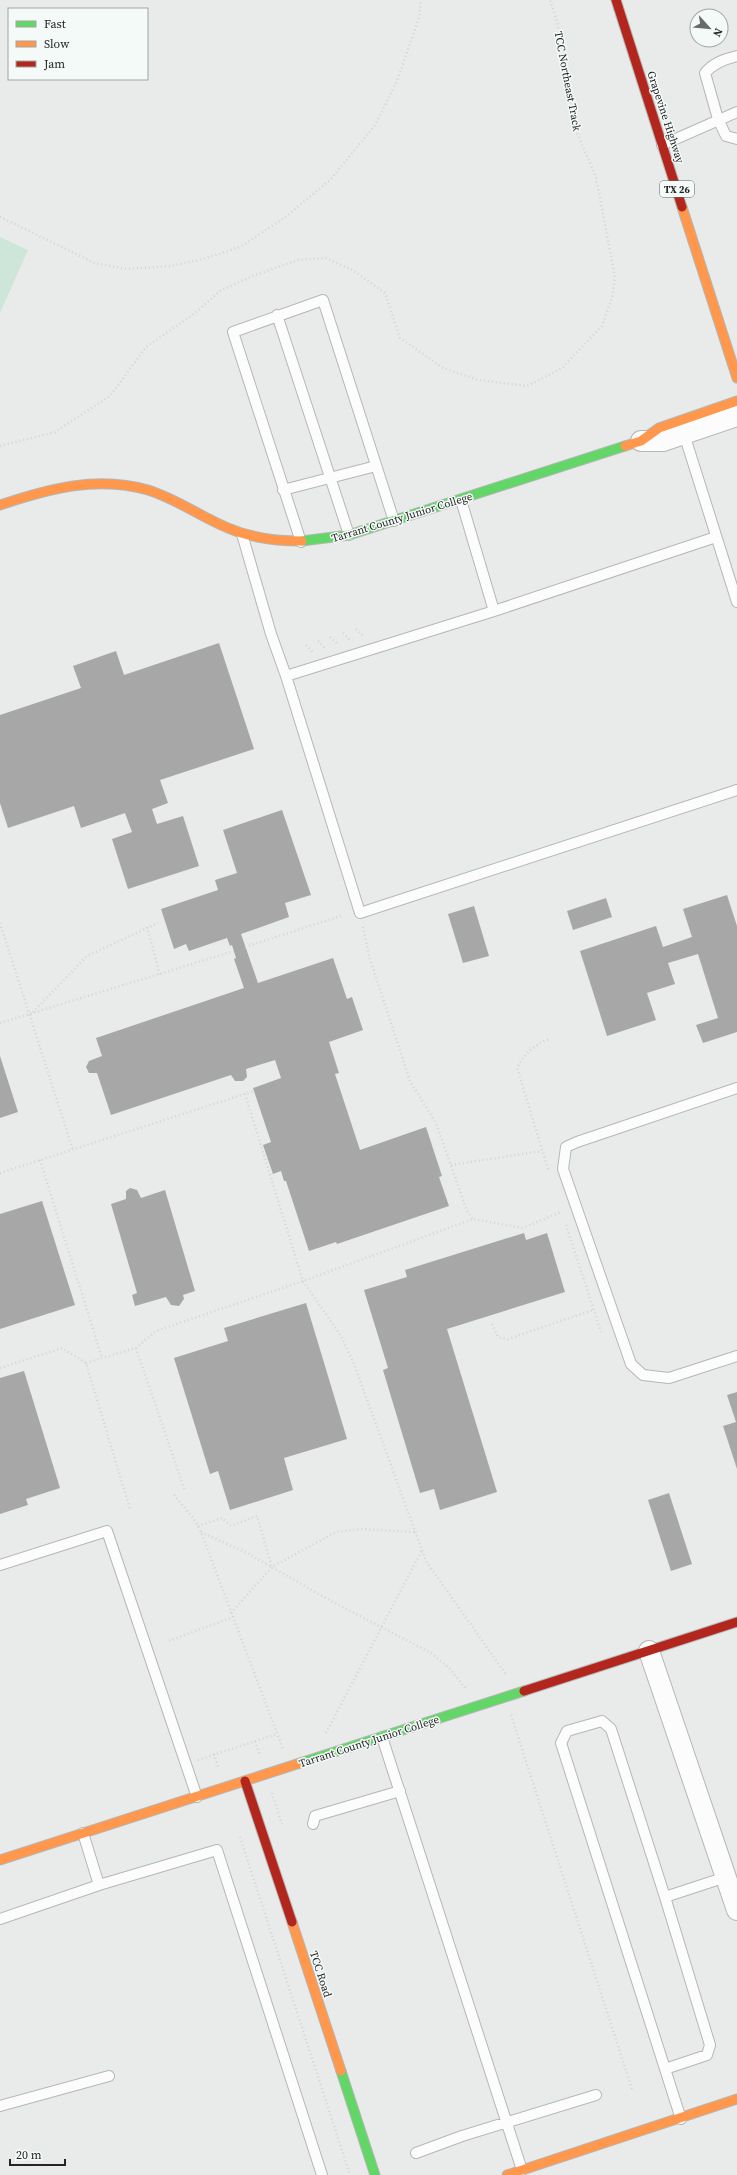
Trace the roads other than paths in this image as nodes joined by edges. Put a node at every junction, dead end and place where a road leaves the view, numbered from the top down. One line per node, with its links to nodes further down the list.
1 (616, 0): 6 (street, Grapevine Highway / TX 26)
2 (737, 56): 4 (lane)
3 (737, 112): 4 (lane)
4 (718, 120): 5 (lane); 6 (lane)
5 (737, 139)
6 (662, 145): 8 (street, Grapevine Highway / TX 26)
7 (278, 315): 13 (lane); 14 (lane); 15 (lane)
8 (737, 378)
9 (737, 401): 12 (street, Tarrant County Junior College)
10 (737, 416): 11 (street, Tarrant County Junior College)
11 (684, 434): 12 (street, Tarrant County Junior College); 21 (lane)
12 (641, 441): 16 (street, Tarrant County Junior College)
13 (376, 466): 14 (lane); 18 (lane)
14 (331, 479): 15 (lane); 20 (lane)
15 (283, 490): 22 (lane)
16 (461, 500): 18 (street, Tarrant County Junior College); 24 (lane)
17 (0, 505): 19 (street, Tarrant County Junior College)
18 (394, 521): 20 (street, Tarrant County Junior College)
19 (242, 534): 22 (street, Tarrant County Junior College); 25 (lane)
20 (349, 535): 22 (street, Tarrant County Junior College)
21 (716, 537): 23 (lane); 24 (lane)
22 (301, 542)
23 (737, 602)
24 (494, 611): 25 (lane)
25 (286, 676): 26 (lane)
26 (737, 790)
27 (737, 1088): 28 (lane)
28 (737, 1356)
29 (0, 1565): 35 (lane)
30 (737, 1622): 31 (street, Tarrant County Junior College)
31 (649, 1651): 32 (street, Tarrant County Junior College); 39 (street)
32 (382, 1737): 33 (street, Tarrant County Junior College); 34 (lane)
33 (245, 1781): 35 (street, Tarrant County Junior College); 54 (street, TCC Road)
34 (400, 1791): 36 (lane); 50 (lane)
35 (197, 1797): 37 (street, Tarrant County Junior College)
36 (312, 1824)
37 (83, 1833): 38 (street, Tarrant County Junior College); 40 (lane)
38 (0, 1860)
39 (726, 1877): 41 (lane); 42 (street)
40 (99, 1885): 43 (lane); 53 (lane)
41 (665, 1897): 44 (lane); 44 (lane)
42 (737, 1910)
43 (0, 1918)
44 (665, 2069): 49 (lane)
45 (109, 2076): 48 (lane)
46 (596, 2095): 50 (lane)
47 (737, 2099): 49 (street)
48 (0, 2106)
49 (681, 2119): 52 (street)
50 (507, 2122): 51 (lane); 52 (lane)
51 (416, 2153)
52 (522, 2170): 55 (street)
53 (322, 2175)
54 (375, 2175)
55 (506, 2175)

